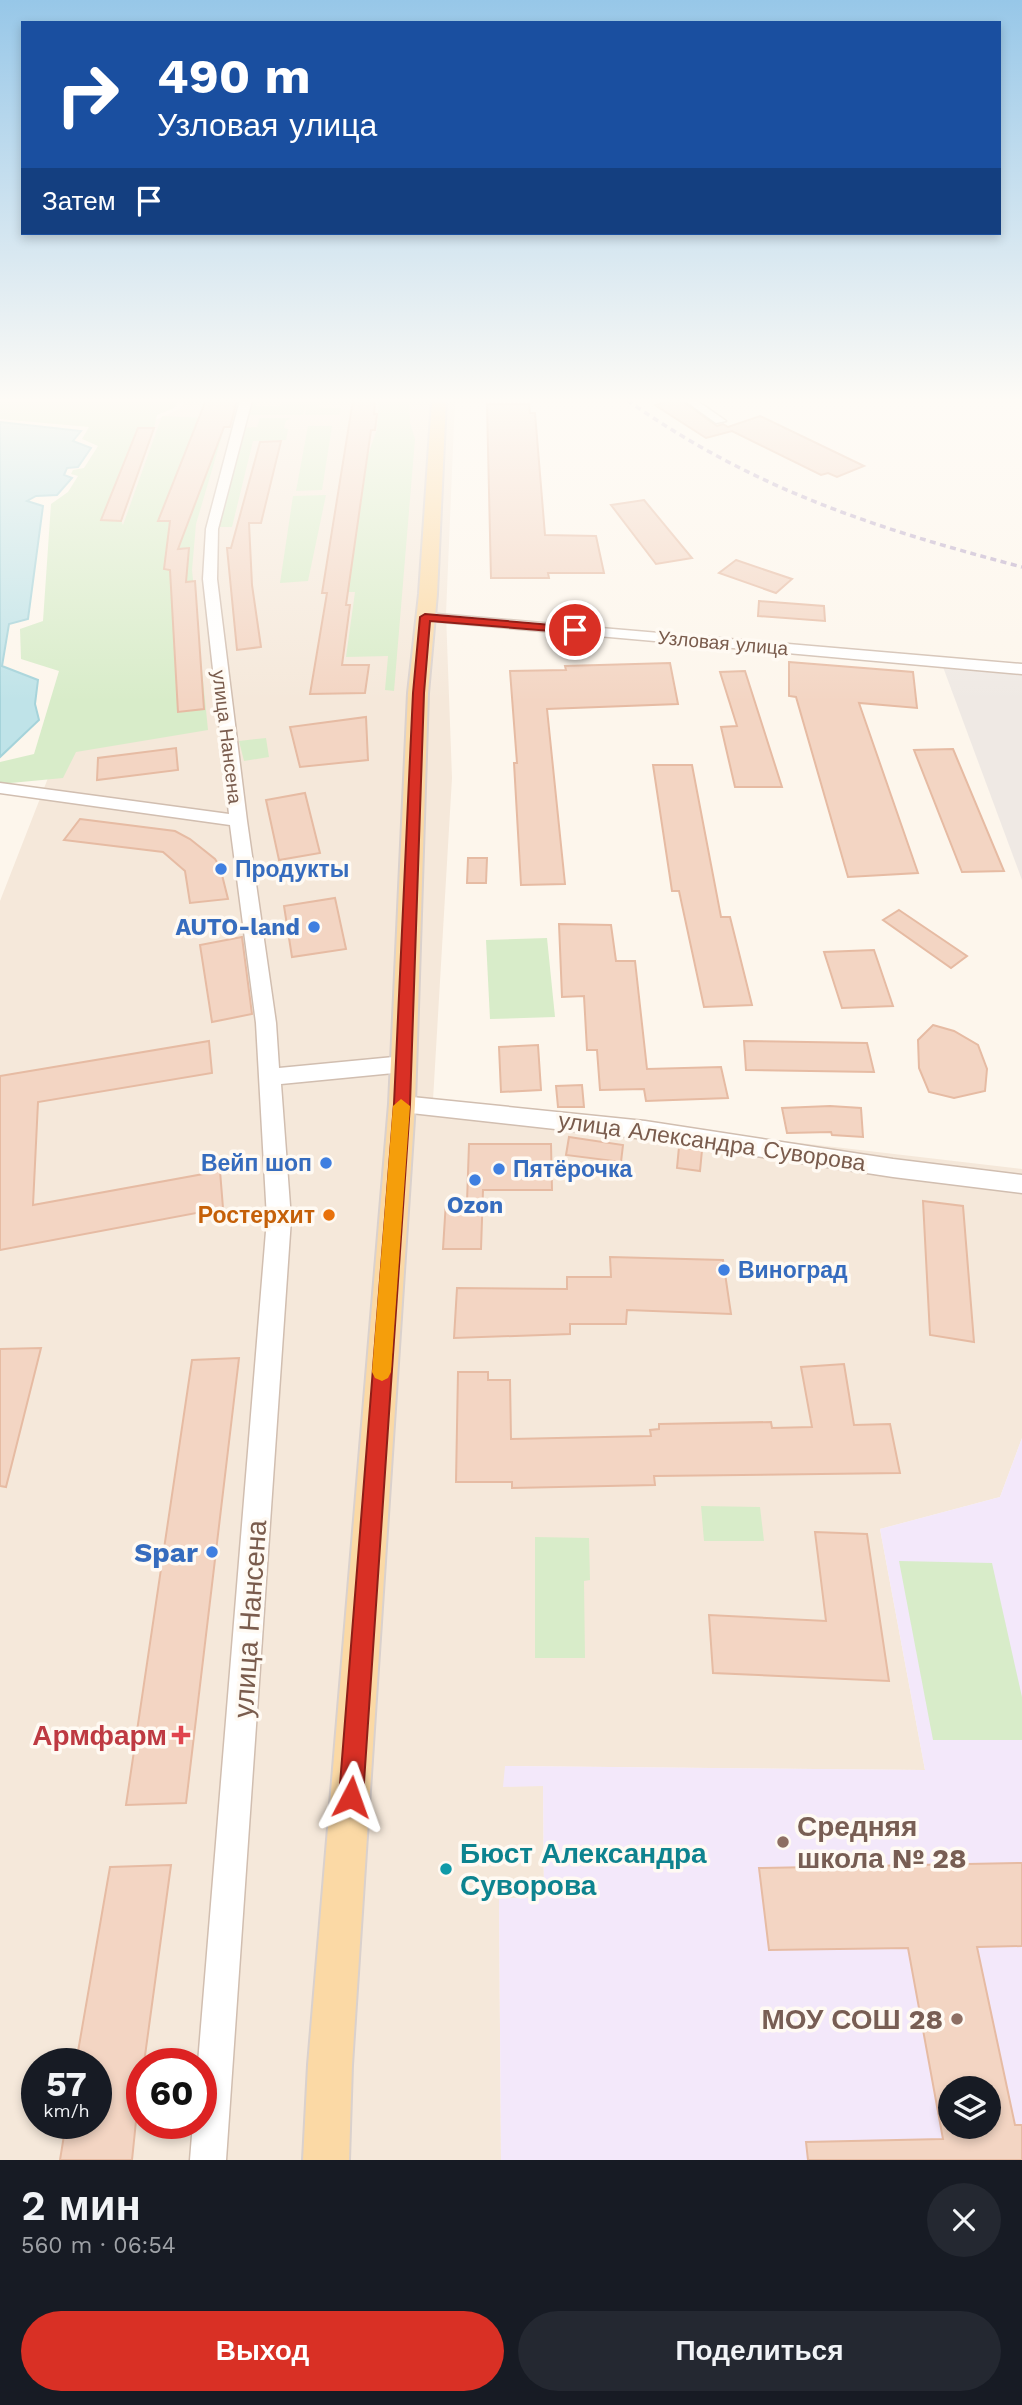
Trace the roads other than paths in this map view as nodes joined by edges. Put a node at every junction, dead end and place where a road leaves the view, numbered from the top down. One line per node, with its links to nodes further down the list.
1 (219, 501): 6 (street, улица Нансена)
2 (432, 501): 3 (main road)
3 (425, 617): 4 (street, Узловая улица); 7 (main road)
4 (1022, 669)
5 (0, 788): 6 (street)
6 (237, 821): 8 (street, улица Нансена)
7 (404, 1064): 8 (street); 9 (main road)
8 (270, 1077): 11 (street, улица Нансена)
9 (402, 1104): 10 (street, улица Александра Суворова); 12 (main road)
10 (1022, 1184)
11 (208, 2160)
12 (326, 2160)

